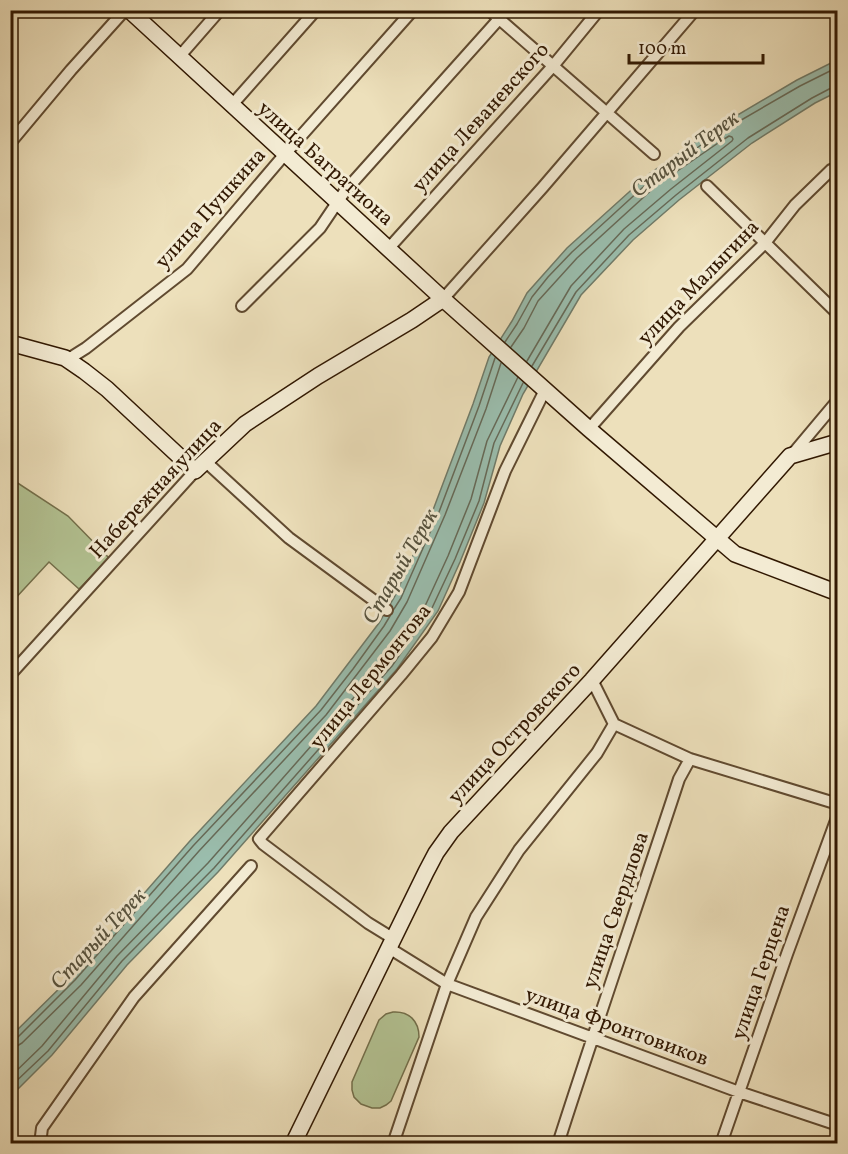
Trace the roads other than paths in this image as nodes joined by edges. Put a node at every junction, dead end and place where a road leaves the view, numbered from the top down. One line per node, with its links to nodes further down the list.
1 (127, 10): 9 (street, улица Багратиона); 13 (street)
2 (220, 10): 9 (street)
3 (316, 10): 11 (street)
4 (413, 10): 14 (street, улица Пушкина)
5 (489, 10): 8 (street)
6 (599, 10): 10 (street, улица Леваневского)
7 (694, 10): 12 (street)
8 (503, 15): 10 (street); 18 (street)
9 (179, 57): 11 (street, улица Багратиона)
10 (553, 66): 12 (street); 20 (street, улица Леваневского)
11 (231, 106): 14 (street, улица Багратиона)
12 (607, 113): 15 (street); 21 (street)
13 (10, 143)
14 (285, 154): 18 (street, улица Багратиона); 25 (street, улица Пушкина)
15 (654, 154)
16 (837, 167): 19 (street, улица Малыгина)
17 (707, 186): 19 (street)
18 (337, 202): 20 (street, улица Багратиона); 22 (street)
19 (765, 243): 23 (street); 28 (street, улица Малыгина)
20 (389, 249): 21 (street, улица Багратиона)
21 (443, 299): 26 (street, улица Багратиона); 31 (street, Набережная улица)
22 (242, 306)
23 (837, 314)
24 (10, 343): 25 (street)
25 (68, 360): 31 (street)
26 (542, 387): 28 (street); 41 (street, улица Лермонтова)
27 (837, 400): 30 (street, улица Островского)
28 (589, 429): 32 (street)
29 (837, 442): 30 (street)
30 (790, 456): 32 (street, улица Островского)
31 (200, 466): 34 (street); 35 (street, Набережная улица)
32 (717, 539): 33 (street); 36 (street, улица Островского)
33 (837, 593)
34 (387, 610)
35 (10, 675)
36 (592, 680): 37 (street); 43 (street, улица Островского)
37 (614, 724): 38 (street); 44 (street)
38 (690, 759): 39 (street); 45 (street, улица Свердлова)
39 (837, 804)
40 (837, 814): 46 (street, улица Герцена)
41 (259, 839): 43 (street, улица Фронтовиков)
42 (251, 866): 48 (street)
43 (392, 944): 44 (street, улица Фронтовиков); 49 (street, улица Островского)
44 (447, 984): 45 (street, улица Фронтовиков); 50 (street)
45 (592, 1038): 46 (street, улица Фронтовиков); 51 (street, улица Свердлова)
46 (739, 1092): 47 (street, улица Фронтовиков); 52 (street, улица Герцена)
47 (837, 1125)
48 (40, 1143)
49 (293, 1143)
50 (393, 1143)
51 (558, 1143)
52 (721, 1143)

